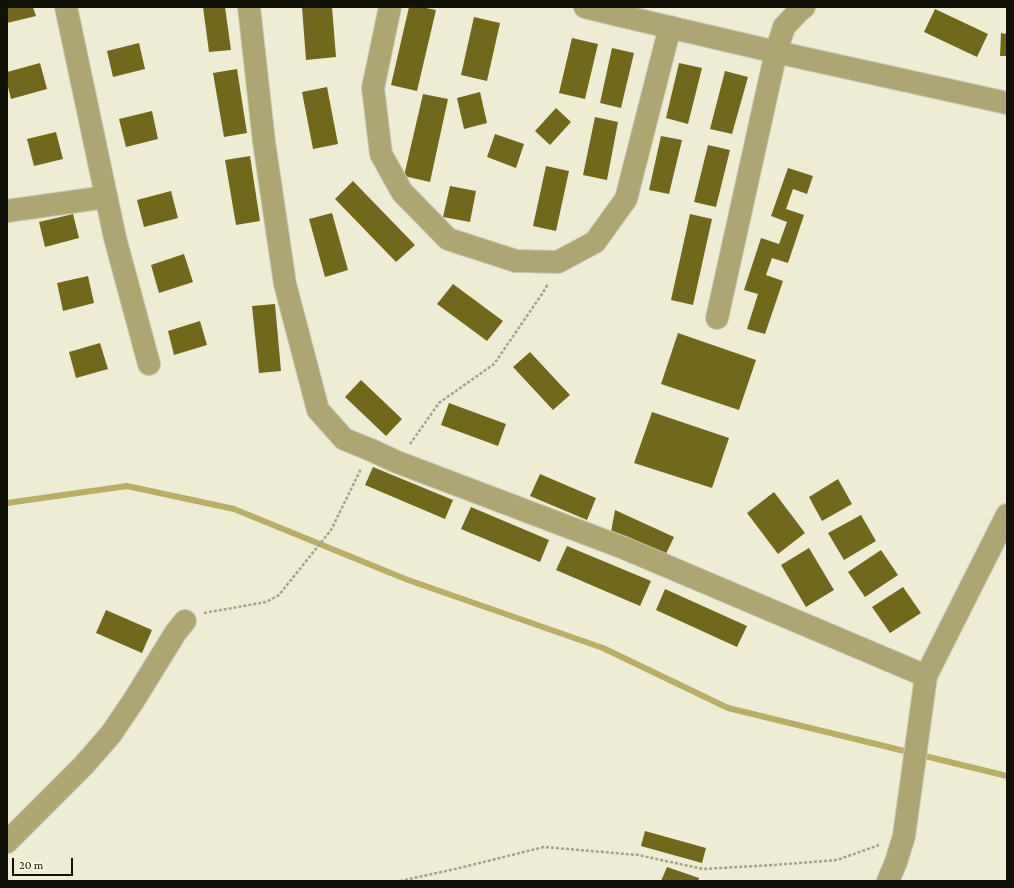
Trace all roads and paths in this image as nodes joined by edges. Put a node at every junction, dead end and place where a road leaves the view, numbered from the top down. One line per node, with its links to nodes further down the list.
1 (66, 7): 9 (street)
2 (249, 7): 15 (street)
3 (390, 7): 6 (street)
4 (585, 7): 6 (street)
5 (804, 7): 7 (street)
6 (670, 27): 7 (street)
7 (776, 52): 8 (street); 11 (street)
8 (1007, 103)
9 (106, 197): 10 (street); 12 (street)
10 (7, 211)
11 (718, 318)
12 (149, 364)
13 (1007, 515): 15 (street)
14 (185, 621): 17 (street)
15 (926, 676): 16 (street)
16 (904, 836): 18 (path); 19 (street)
17 (7, 842)
18 (400, 881)
19 (888, 881)

